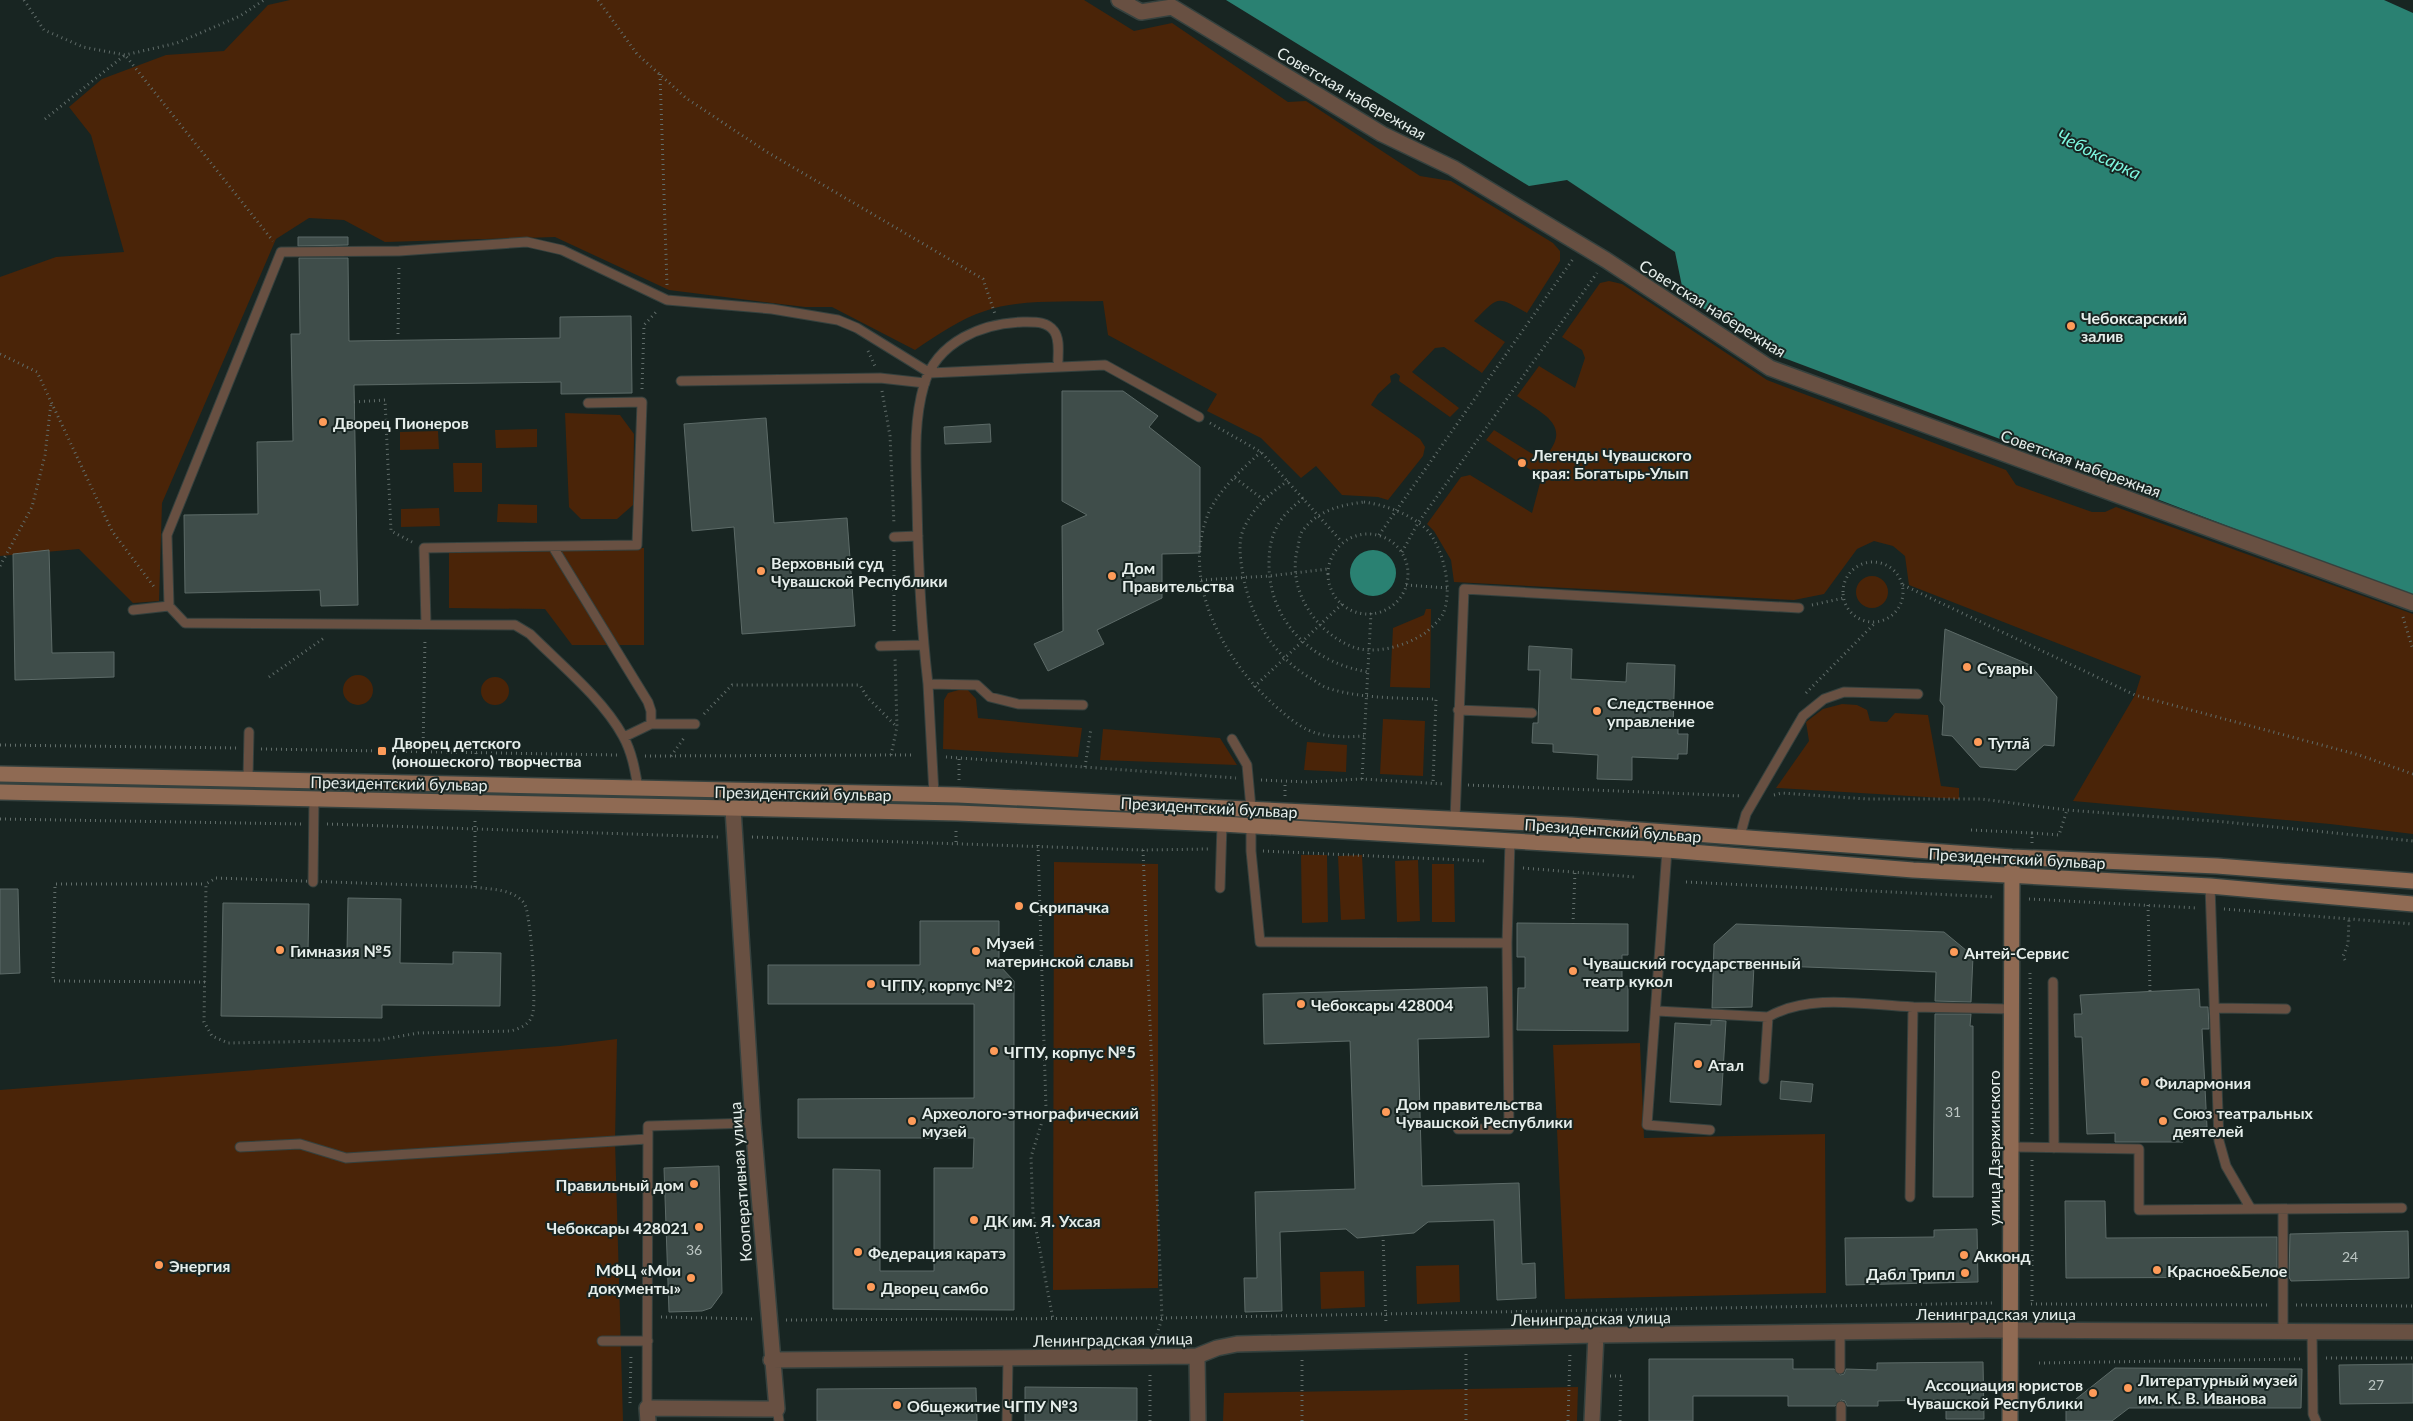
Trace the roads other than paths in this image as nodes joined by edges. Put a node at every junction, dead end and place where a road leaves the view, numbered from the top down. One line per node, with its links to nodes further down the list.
1 (1120, 0): 11 (street, Советская набережная)
2 (1058, 361): 3 (lane)
3 (930, 373): 5 (lane); 7 (lane); 12 (lane)
4 (681, 381): 5 (lane)
5 (925, 383): 8 (lane)
6 (588, 403): 10 (lane)
7 (1199, 417)
8 (918, 536): 9 (lane); 16 (lane)
9 (894, 537)
10 (553, 547): 15 (lane); 23 (lane)
11 (2413, 603)
12 (169, 606): 14 (lane); 15 (lane)
13 (1799, 608): 21 (lane)
14 (133, 610)
15 (426, 624): 26 (lane)
16 (924, 645): 17 (lane); 18 (lane)
17 (880, 646)
18 (928, 684): 20 (lane); 33 (lane)
19 (1918, 694): 43 (lane)
20 (1083, 705)
21 (1458, 710): 22 (lane); 39 (lane)
22 (1532, 713)
23 (651, 724): 24 (lane); 26 (lane)
24 (695, 724)
25 (248, 732): 29 (lane)
26 (624, 736): 30 (lane)
27 (1232, 739): 36 (lane)
28 (0, 774): 29 (main road, Президентский бульвар)
29 (248, 778): 30 (main road, Президентский бульвар)
30 (638, 788): 31 (main road, Президентский бульвар); 35 (main road)
31 (733, 790): 33 (main road, Президентский бульвар); 37 (main road)
32 (0, 792): 34 (main road, Президентский бульвар)
33 (934, 794): 36 (main road, Президентский бульвар); 38 (main road)
34 (314, 798): 35 (main road, Президентский бульвар); 51 (lane)
35 (638, 807): 37 (main road, Президентский бульвар)
36 (1250, 808): 39 (main road, Президентский бульвар); 41 (main road)
37 (733, 809): 38 (main road, Президентский бульвар); 64 (street, Кооперативная улица)
38 (935, 813): 40 (main road, Президентский бульвар)
39 (1455, 819): 42 (main road, Президентский бульвар); 44 (main road)
40 (1222, 824): 41 (main road, Президентский бульвар); 53 (lane)
41 (1251, 826): 44 (main road, Президентский бульвар); 55 (lane)
42 (1668, 831): 43 (main road, Президентский бульвар); 46 (main road)
43 (1740, 836): 47 (main road); 48 (main road, Президентский бульвар)
44 (1454, 838): 45 (main road, Президентский бульвар)
45 (1510, 841): 46 (main road, Президентский бульвар); 55 (lane)
46 (1667, 850): 47 (main road, Президентский бульвар); 61 (lane)
47 (1737, 856): 49 (main road, Президентский бульвар)
48 (2012, 857): 49 (main road, улица Дзержинского); 50 (main road, Президентский бульвар)
49 (2011, 875): 52 (main road, Президентский бульвар); 60 (main road, улица Дзержинского)
50 (2413, 881)
51 (313, 882)
52 (2210, 886): 54 (main road, Президентский бульвар); 58 (lane)
53 (1220, 888)
54 (2413, 904)
55 (1507, 943): 65 (lane)
56 (2053, 982): 70 (lane)
57 (1913, 1007): 60 (lane); 62 (lane); 71 (lane)
58 (2214, 1008): 59 (lane); 73 (lane)
59 (2286, 1009)
60 (2011, 1010): 69 (main road, улица Дзержинского)
61 (1657, 1011): 62 (lane); 66 (lane)
62 (1768, 1017): 63 (lane)
63 (1764, 1080)
64 (753, 1123): 67 (lane); 85 (street, Кооперативная улица)
65 (1458, 1129)
66 (1710, 1130)
67 (648, 1139): 68 (lane); 82 (lane)
68 (240, 1147)
69 (2011, 1148): 70 (lane); 75 (main road, улица Дзержинского)
70 (2054, 1148): 73 (lane)
71 (1910, 1197)
72 (2402, 1208): 74 (lane)
73 (2251, 1209): 74 (lane)
74 (2283, 1209): 77 (lane)
75 (2010, 1330): 76 (street, Ленинградская улица); 77 (street, Ленинградская улица); 94 (main road, улица Дзержинского)
76 (1840, 1332): 80 (street, Ленинградская улица); 86 (lane)
77 (2284, 1332): 78 (street, Ленинградская улица)
78 (2312, 1332): 79 (street, Ленинградская улица); 95 (lane)
79 (2413, 1332)
80 (1596, 1335): 83 (street, Ленинградская улица); 92 (street)
81 (602, 1341): 82 (lane)
82 (648, 1341): 88 (lane)
83 (1197, 1356): 84 (street, Ленинградская улица); 91 (street)
84 (1008, 1358): 85 (street, Ленинградская улица); 90 (lane)
85 (771, 1360): 89 (street, Кооперативная улица)
86 (1840, 1369)
87 (1841, 1406): 93 (lane)
88 (648, 1414): 89 (street, Кооперативная улица)
89 (778, 1415)
90 (1007, 1421)
91 (1198, 1421)
92 (1592, 1421)
93 (1841, 1421)
94 (2010, 1421)
95 (2316, 1421)

